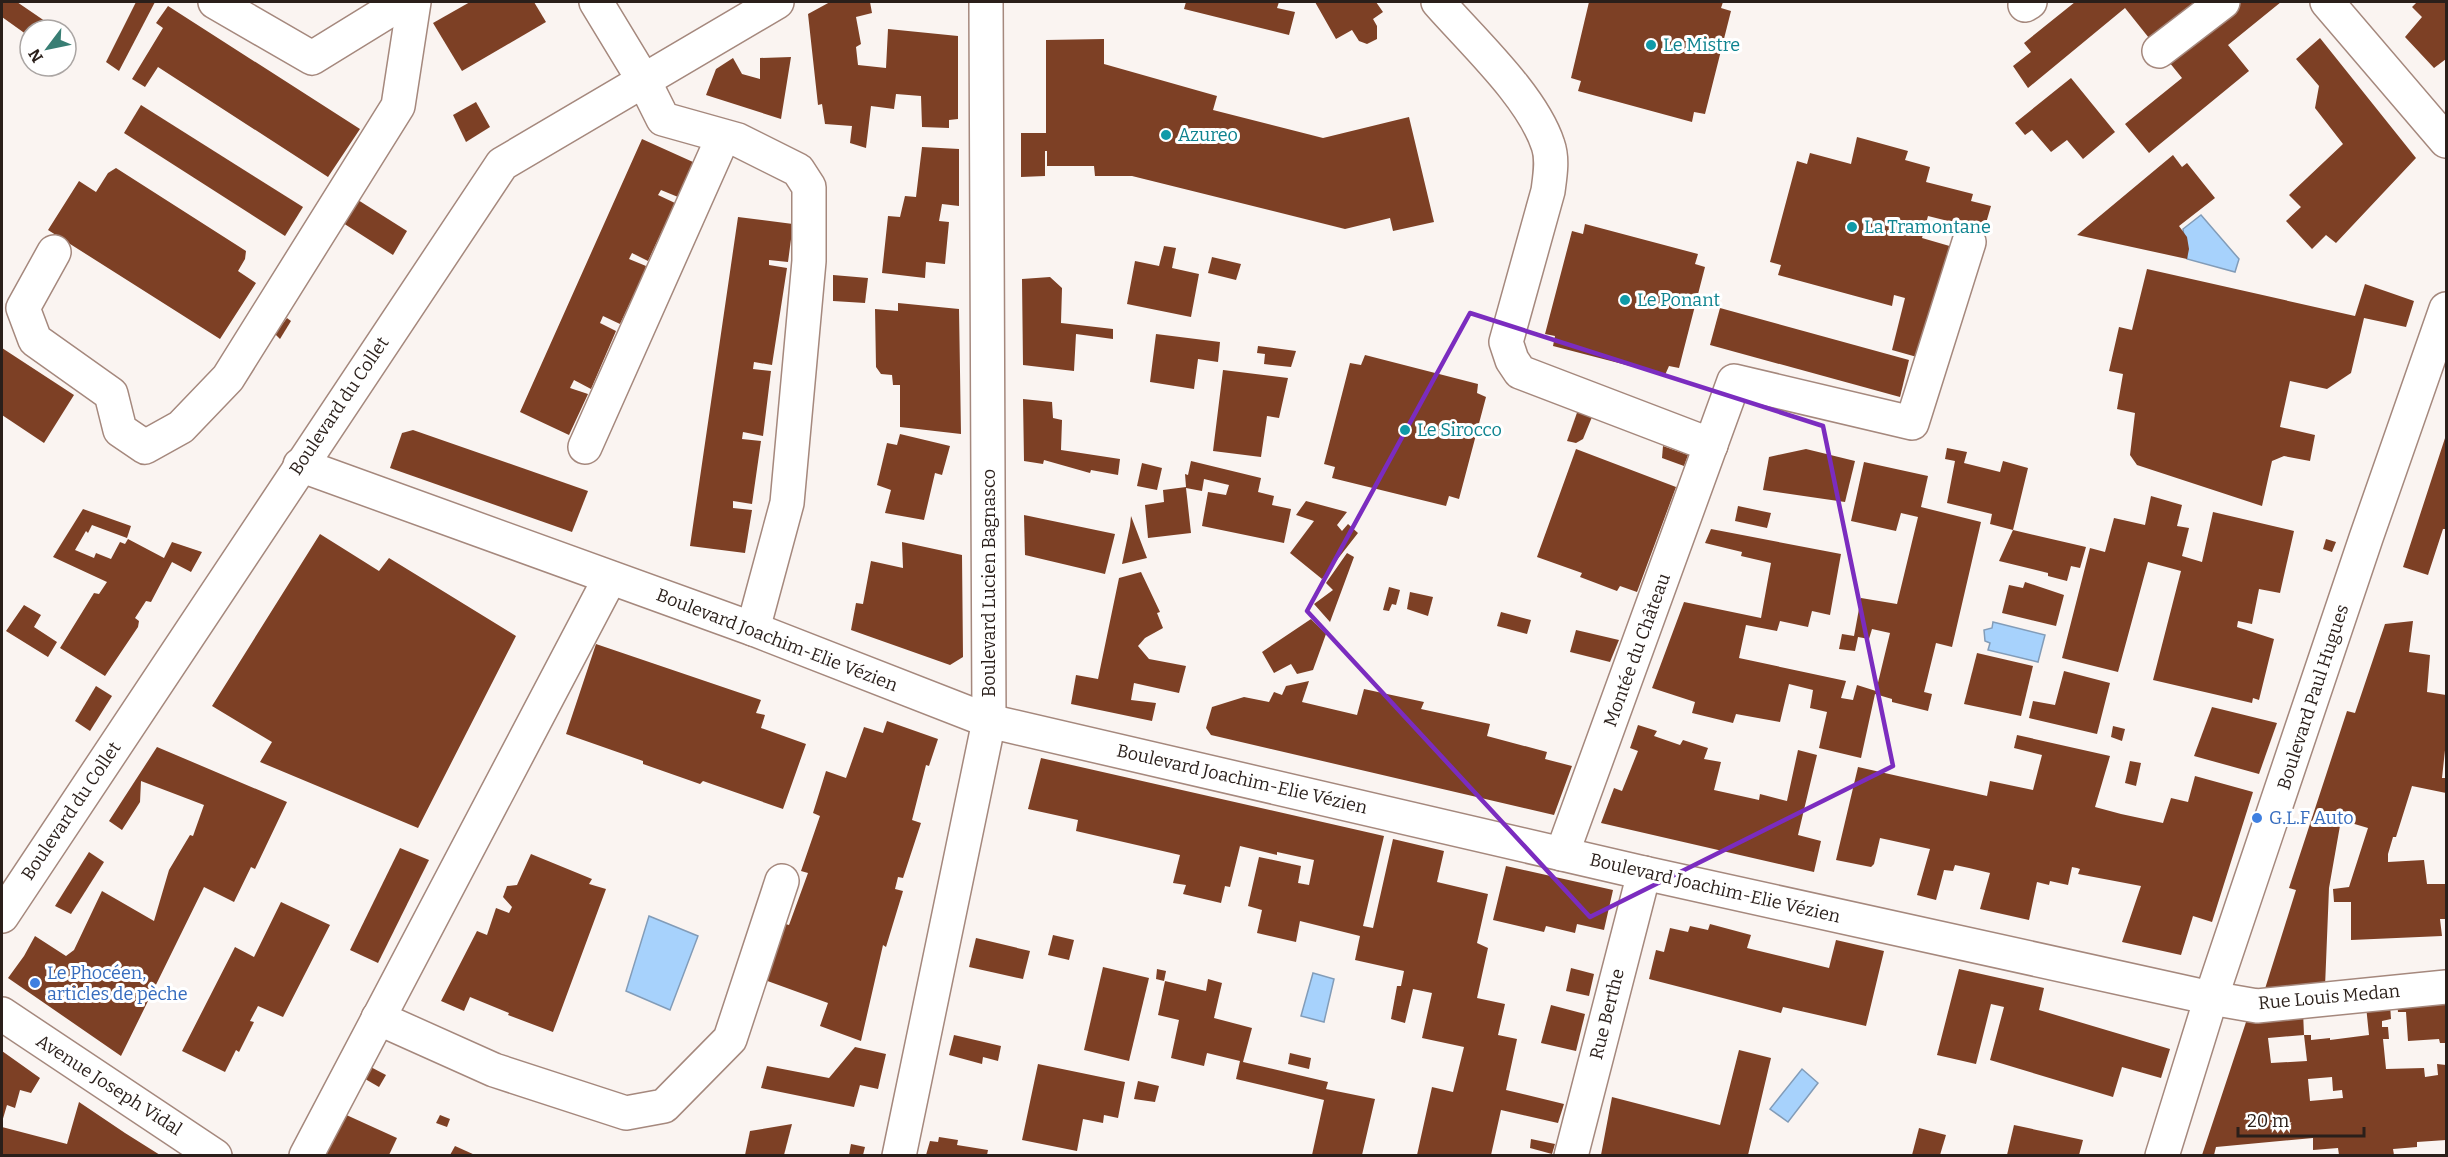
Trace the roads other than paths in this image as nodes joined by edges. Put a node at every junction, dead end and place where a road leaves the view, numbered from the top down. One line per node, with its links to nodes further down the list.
1 (215, 2): 2 (street)
2 (402, 2)
3 (414, 2): 15 (street)
4 (596, 2): 11 (street)
5 (777, 2): 11 (street, Boulevard du Collet)
6 (986, 2): 22 (street, Boulevard Lucien Bagnasco)
7 (1438, 2): 17 (street)
8 (2223, 2): 10 (street)
9 (2327, 2): 13 (street)
10 (2159, 51)
11 (644, 81): 12 (street); 19 (street, Boulevard du Collet)
12 (723, 137): 18 (street); 21 (street)
13 (2446, 141)
14 (1969, 242): 17 (street, Montée du Château)
15 (54, 252)
16 (2446, 309): 28 (street, Boulevard Paul Hugues)
17 (1711, 445): 23 (street, Montée du Château)
18 (585, 447)
19 (300, 465): 20 (street, Boulevard Joachim-Elie Vézien); 26 (street, Boulevard du Collet)
20 (610, 578): 21 (street, Boulevard Joachim-Elie Vézien); 30 (street)
21 (753, 629): 22 (street, Boulevard Joachim-Elie Vézien)
22 (989, 721): 23 (street, Boulevard Joachim-Elie Vézien); 33 (street, Boulevard Lucien Bagnasco)
23 (1562, 854): 24 (street, Boulevard Joachim-Elie Vézien)
24 (1644, 873): 28 (street, Boulevard Joachim-Elie Vézien); 34 (street, Rue Berthe)
25 (782, 881): 30 (street)
26 (2, 916)
27 (2446, 987): 28 (street, Rue Louis Medan)
28 (2211, 998): 35 (street, Boulevard Paul Hugues)
29 (2, 1014): 31 (street, Avenue Joseph Vidal)
30 (378, 1018): 32 (street)
31 (209, 1153)
32 (306, 1155)
33 (899, 1155)
34 (1571, 1155)
35 (2162, 1155)

